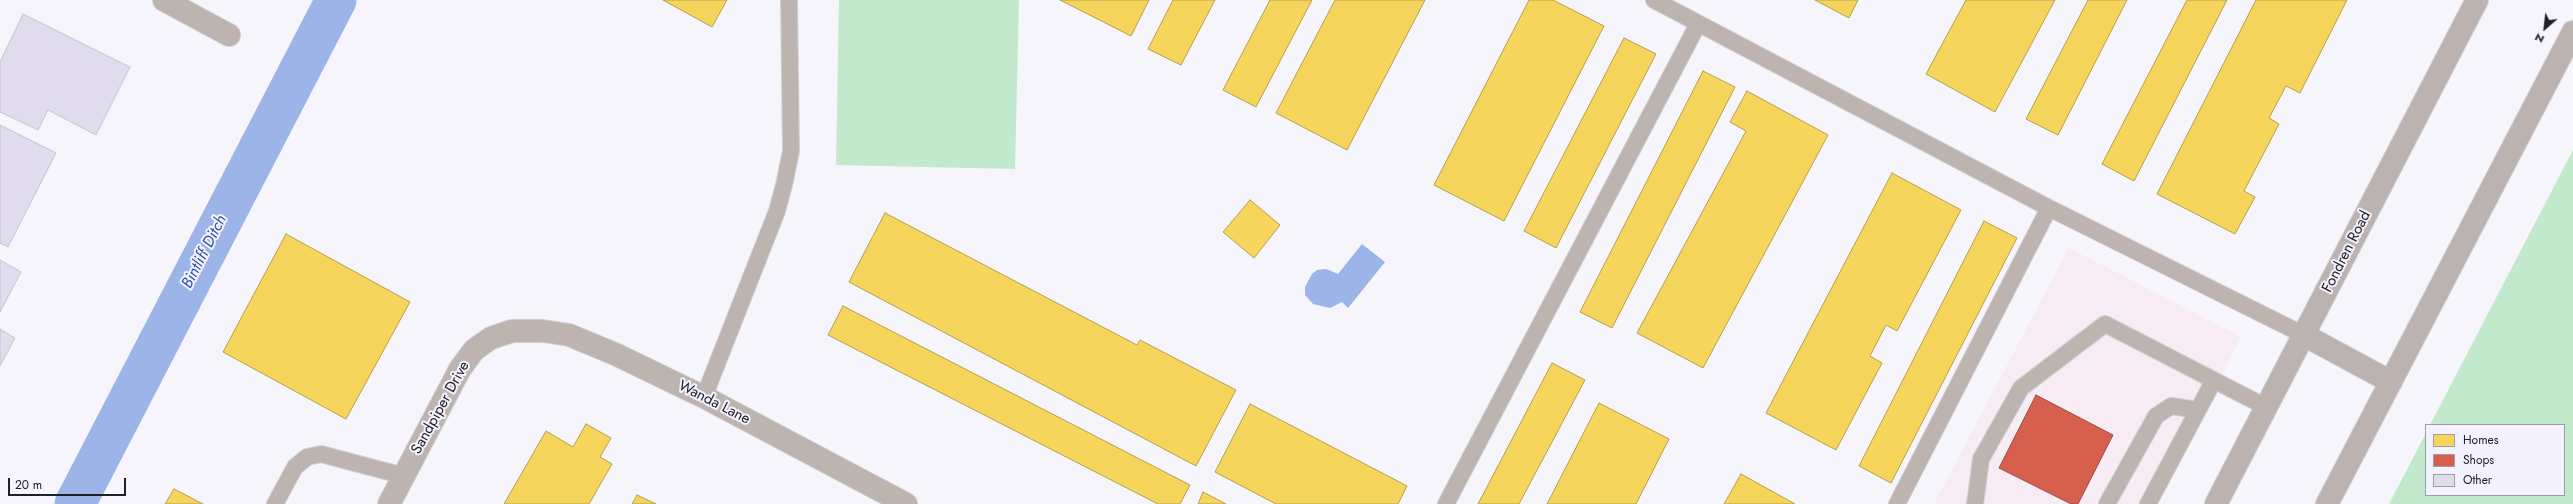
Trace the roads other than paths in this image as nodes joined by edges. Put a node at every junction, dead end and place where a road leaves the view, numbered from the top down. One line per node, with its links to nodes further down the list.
1 (164, 0): 7 (street)
2 (788, 0): 13 (lane)
3 (1654, 0): 5 (lane)
4 (2477, 0): 10 (main road, Fondren Road)
5 (1698, 24): 8 (lane); 20 (lane)
6 (2573, 32): 12 (main road)
7 (229, 35)
8 (2049, 208): 10 (lane); 21 (lane)
9 (512, 331): 13 (street, Wanda Lane); 16 (street, Sandpiper Drive)
10 (2304, 336): 12 (main road); 14 (main road, Fondren Road)
11 (2214, 380): 14 (lane); 15 (lane); 22 (lane)
12 (2391, 382): 26 (main road)
13 (704, 398): 19 (street, Wanda Lane)
14 (2266, 407): 25 (main road, Fondren Road)
15 (2198, 410): 23 (lane); 24 (lane)
16 (404, 476): 17 (lane); 18 (street, Sandpiper Drive)
17 (275, 504)
18 (389, 504)
19 (906, 504)
20 (1446, 504)
21 (1897, 504)
22 (1975, 504)
23 (2107, 504)
24 (2148, 504)
25 (2216, 504)
26 (2327, 504)

